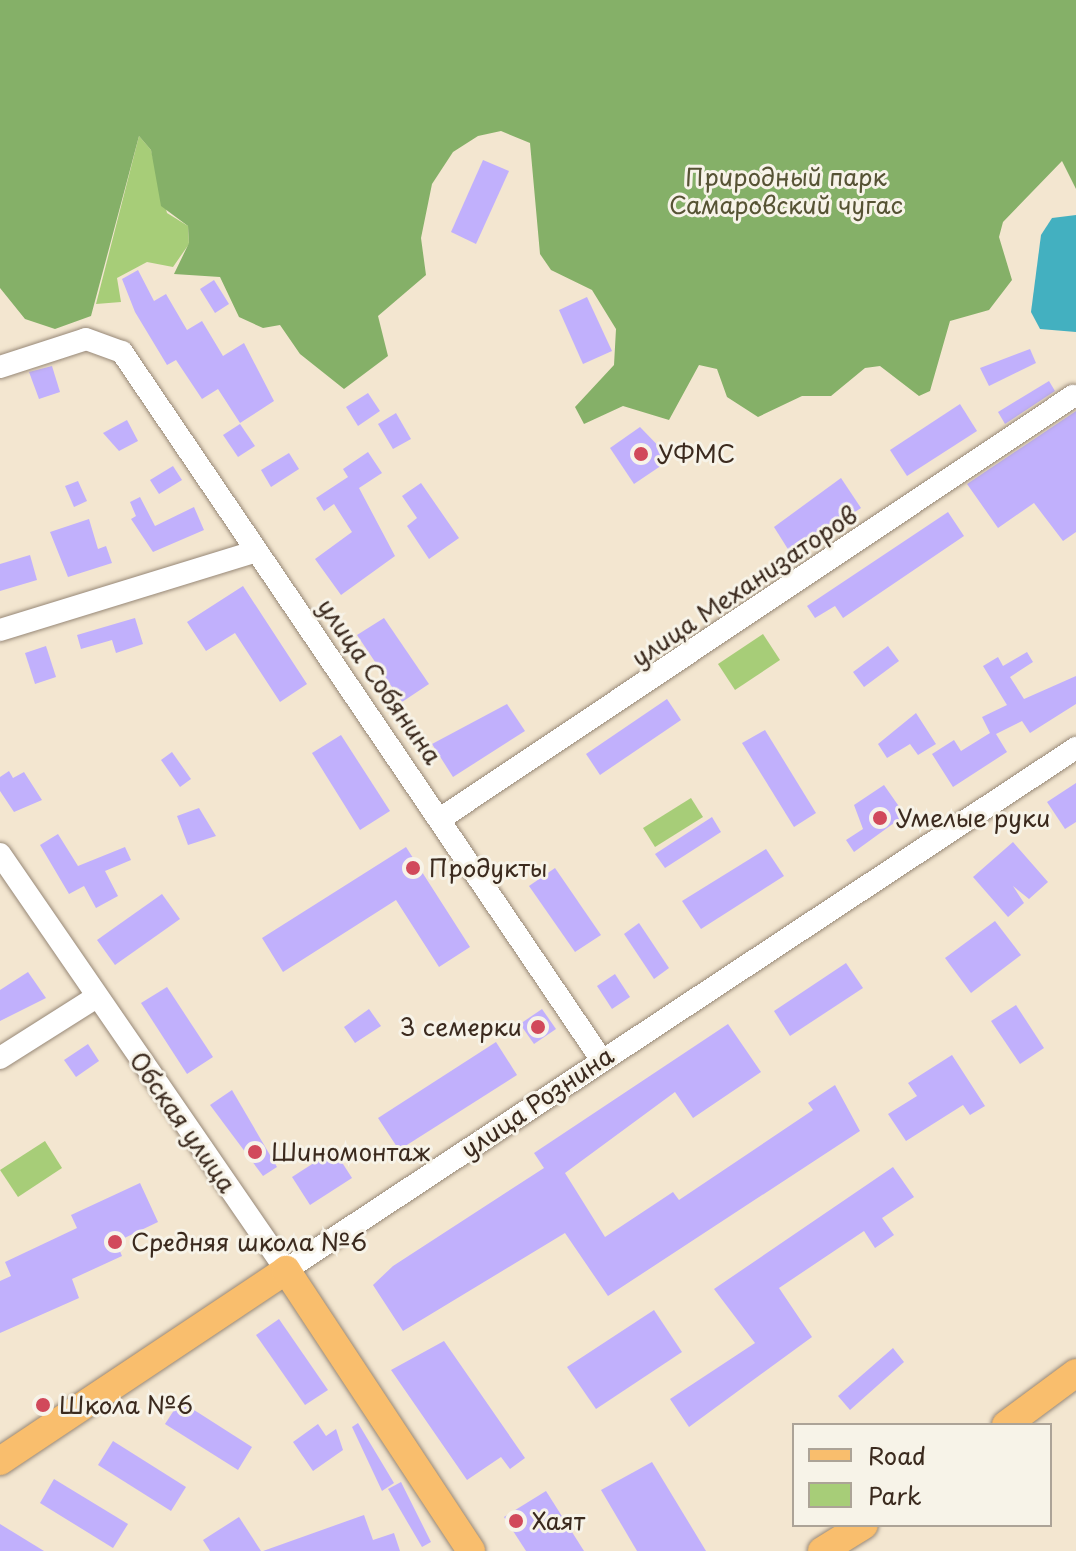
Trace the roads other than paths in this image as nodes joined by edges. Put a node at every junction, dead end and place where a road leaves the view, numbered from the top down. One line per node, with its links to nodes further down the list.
1 (0, 367): 3 (street, улица Собянина)
2 (1073, 396): 6 (street, улица Механизаторов)
3 (256, 551): 4 (street); 6 (street, улица Собянина)
4 (0, 630)
5 (1076, 748): 10 (street, улица Рознина)
6 (443, 817): 10 (street, улица Собянина)
7 (0, 854): 8 (street, Обская улица)
8 (95, 998): 9 (street); 11 (street, Обская улица)
9 (0, 1058)
10 (601, 1059): 11 (street, улица Рознина)
11 (286, 1270): 14 (main road, улица Рознина); 16 (main road, Обская улица)
12 (1076, 1373): 13 (main road)
13 (1009, 1423)
14 (0, 1461)
15 (861, 1527): 17 (main road)
16 (471, 1551)
17 (822, 1551)

